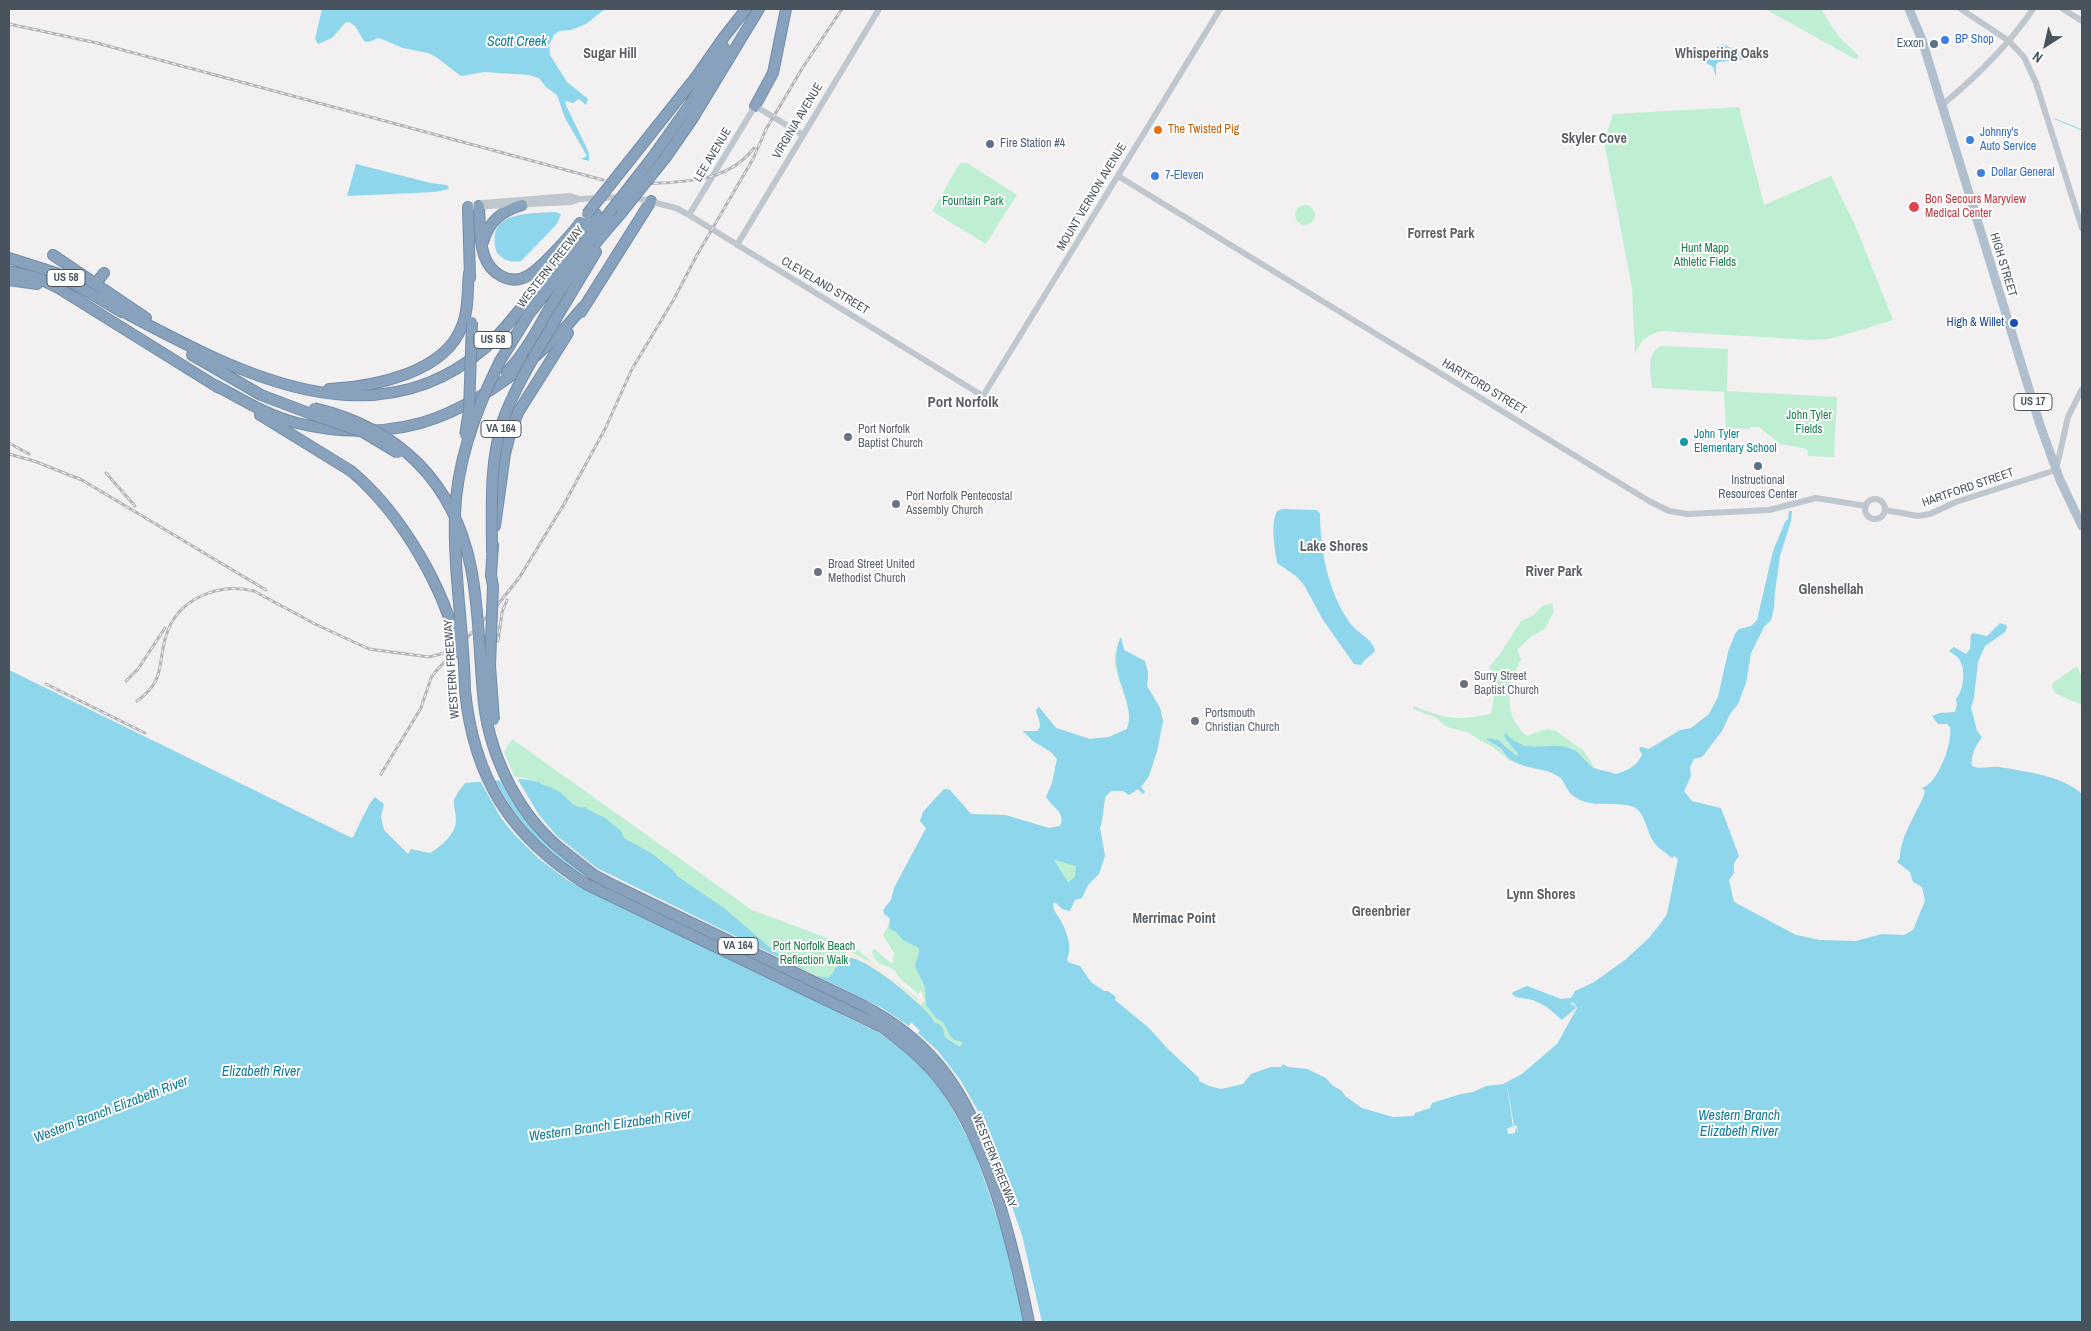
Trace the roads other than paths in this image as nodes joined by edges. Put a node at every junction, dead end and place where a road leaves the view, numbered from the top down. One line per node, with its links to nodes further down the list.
1 (746, 9): 12 (highway, US 58); 16 (highway)
2 (759, 9): 23 (highway, US 58, bridge)
3 (786, 9): 13 (highway)
4 (880, 9): 15 (street, VIRGINIA AVENUE)
5 (1220, 9): 17 (street, MOUNT VERNON AVENUE)
6 (1909, 9): 14 (main road, HIGH STREET / US 17)
7 (1961, 9): 11 (street)
8 (2033, 9): 11 (street)
9 (2063, 9): 10 (street)
10 (2082, 21)
11 (2009, 41): 14 (street); 26 (street)
12 (718, 58): 16 (highway, US 58); 46 (highway, WESTERN FREEWAY / VA 164, bridge)
13 (755, 106): 15 (street); 25 (street, LEE AVENUE)
14 (1941, 106): 47 (main road, HIGH STREET / US 17)
15 (803, 134): 27 (street, VIRGINIA AVENUE)
16 (635, 159): 24 (highway, US 58)
17 (1118, 176): 45 (street, MOUNT VERNON AVENUE); 48 (street, HARTFORD STREET)
18 (579, 199): 19 (street, CLEVELAND STREET); 20 (street); 21 (street)
19 (651, 201): 25 (street, CLEVELAND STREET); 38 (highway)
20 (479, 206): 21 (street); 22 (street); 28 (highway)
21 (522, 206): 28 (highway)
22 (468, 207): 33 (highway)
23 (622, 212): 44 (highway, US 58); 51 (highway, WESTERN FREEWAY / VA 164, bridge)
24 (591, 214): 28 (highway); 41 (highway, US 58)
25 (689, 215): 27 (street, CLEVELAND STREET)
26 (2082, 228)
27 (736, 245): 45 (street, CLEVELAND STREET)
28 (482, 248)
29 (53, 255): 34 (highway)
30 (9, 257): 34 (highway); 39 (highway, US 58)
31 (9, 270): 37 (highway, US 58)
32 (104, 273): 36 (highway)
33 (470, 273): 41 (highway); 46 (highway, bridge)
34 (84, 276): 36 (highway)
35 (9, 280): 37 (highway)
36 (96, 282): 40 (highway)
37 (86, 304): 42 (highway, US 58)
38 (583, 307): 44 (highway); 51 (highway, bridge)
39 (118, 309): 40 (highway, US 58); 53 (highway, bridge)
40 (184, 344): 41 (highway, US 58)
41 (263, 378)
42 (215, 385): 44 (highway, US 58); 52 (highway, bridge)
43 (2082, 389): 47 (street)
44 (482, 394)
45 (983, 396)
46 (460, 470): 52 (highway, WESTERN FREEWAY / VA 164, bridge)
47 (2056, 470): 49 (street, HARTFORD STREET); 50 (main road, HIGH STREET / US 17)
48 (1866, 506): 49 (street, HARTFORD STREET); 49 (street, HARTFORD STREET)
49 (1885, 510)
50 (2082, 526)
51 (492, 553): 53 (highway, WESTERN FREEWAY / VA 164, bridge)
52 (465, 691): 54 (highway, WESTERN FREEWAY / VA 164)
53 (566, 853): 55 (highway, WESTERN FREEWAY / VA 164)
54 (1029, 1322)
55 (1034, 1322)

